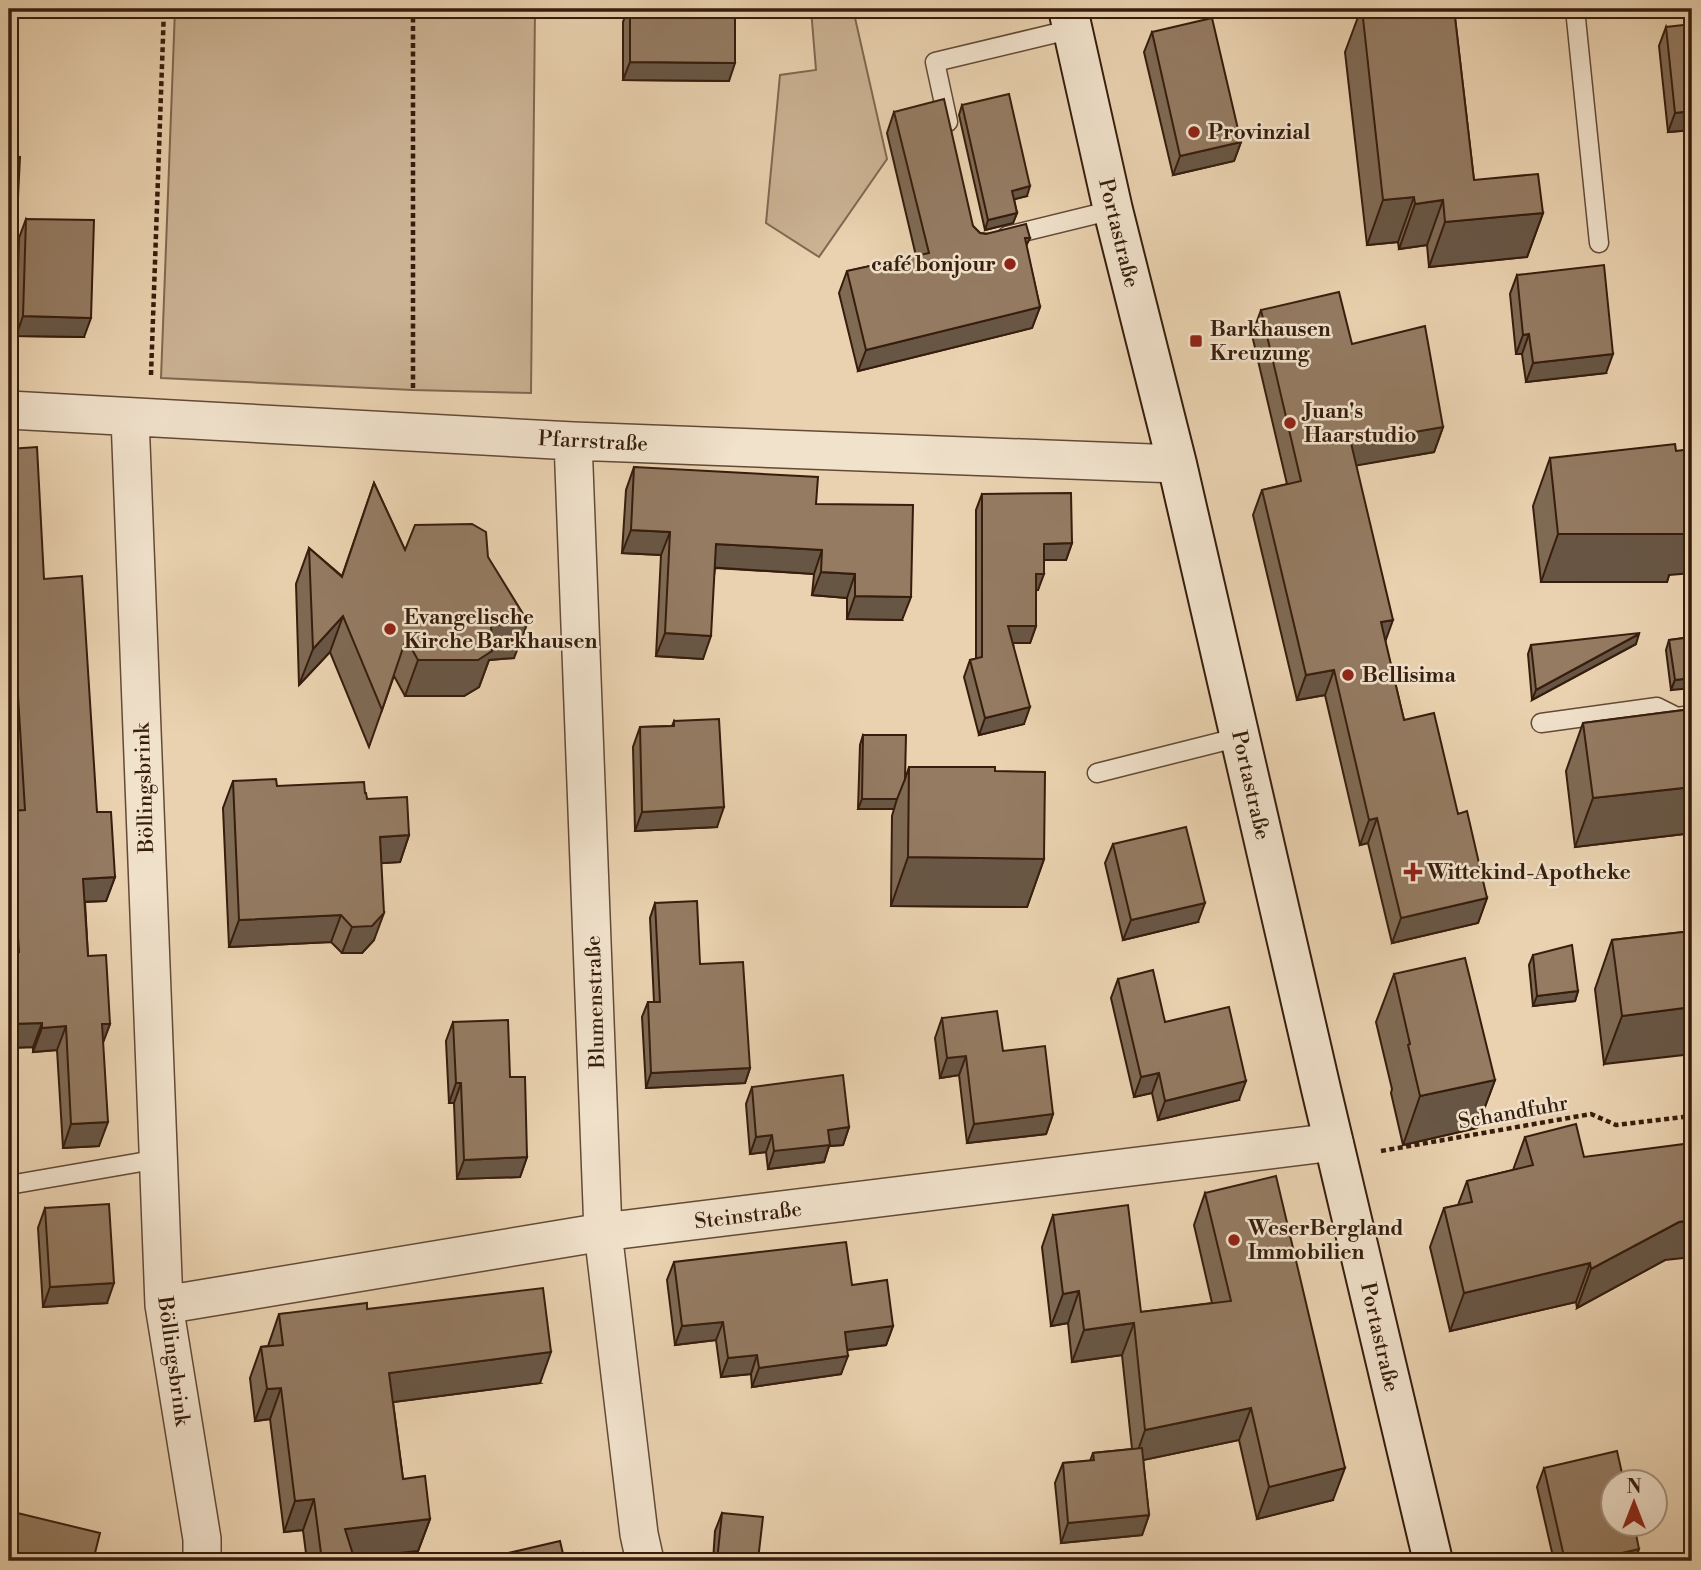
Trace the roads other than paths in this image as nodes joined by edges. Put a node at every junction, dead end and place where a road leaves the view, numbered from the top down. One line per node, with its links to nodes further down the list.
1 (1575, 9): 6 (lane)
2 (1070, 19): 3 (lane); 4 (main road, Portastraße)
3 (953, 140)
4 (1113, 210): 5 (lane); 10 (main road, Portastraße)
5 (989, 240)
6 (1598, 243)
7 (9, 410): 8 (street, Pfarrstraße)
8 (139, 417): 9 (street, Pfarrstraße); 16 (street, Böllingsbrink)
9 (573, 441): 10 (street, Pfarrstraße); 18 (street, Blumenstraße)
10 (1177, 464): 13 (main road, Portastraße)
11 (1692, 715): 12 (lane)
12 (1541, 723)
13 (1240, 737): 14 (lane); 15 (main road, Portastraße)
14 (1097, 773)
15 (1336, 1151): 18 (street, Steinstraße); 22 (main road, Portastraße)
16 (159, 1159): 17 (lane); 19 (street, Böllingsbrink)
17 (9, 1185)
18 (603, 1233): 19 (street, Steinstraße); 21 (street, Blumenstraße)
19 (164, 1305): 20 (street, Böllingsbrink)
20 (202, 1561)
21 (645, 1561)
22 (1433, 1561)

